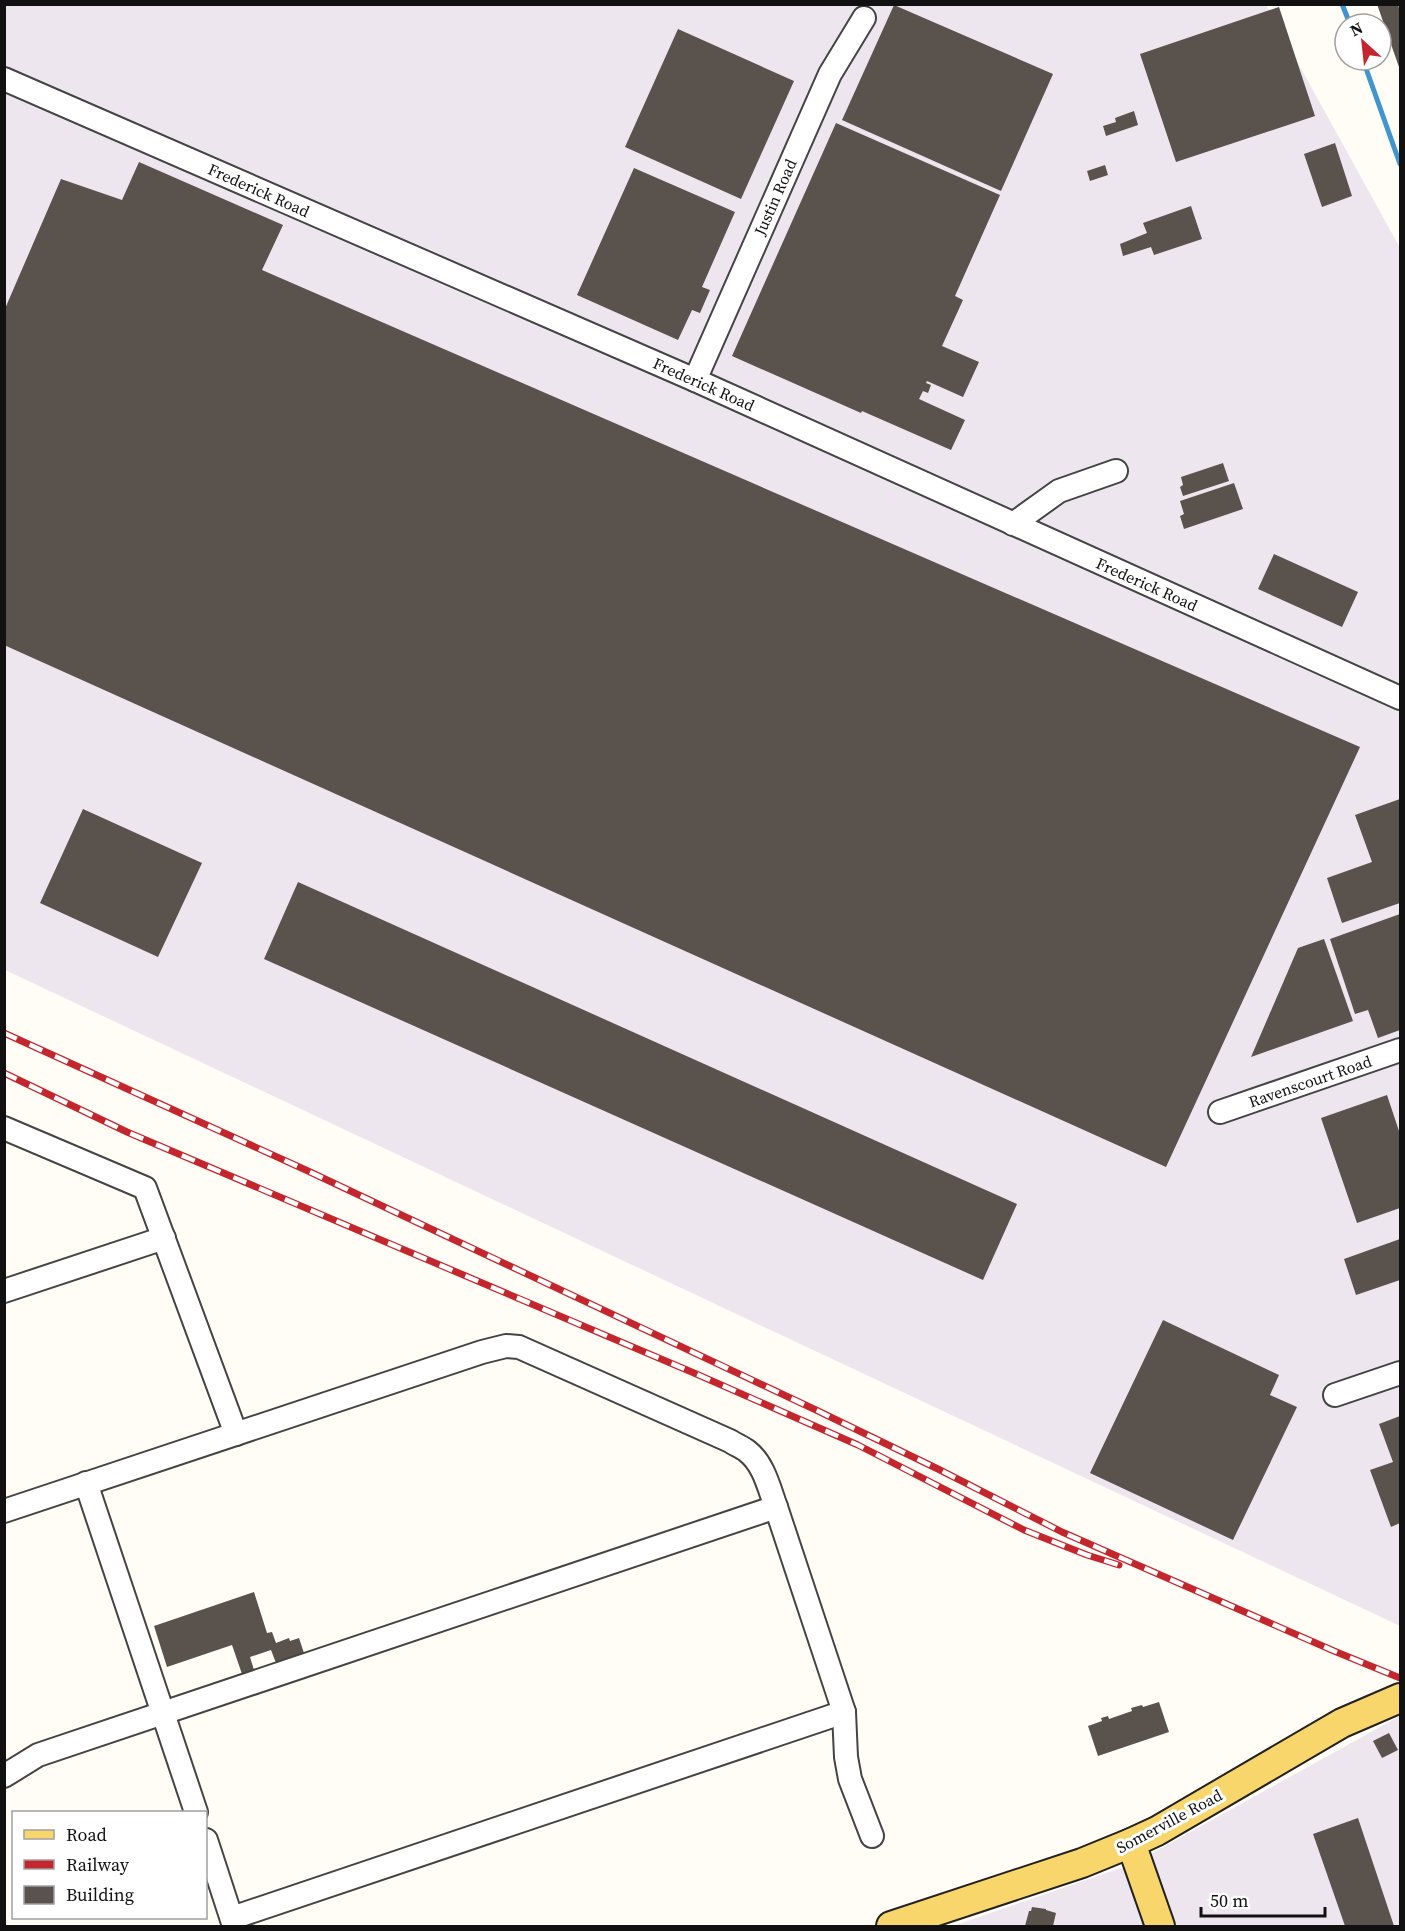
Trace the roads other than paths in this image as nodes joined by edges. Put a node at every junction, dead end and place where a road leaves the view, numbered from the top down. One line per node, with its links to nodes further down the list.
1 (864, 18): 3 (street, Justin Road)
2 (4, 80): 3 (street, Frederick Road)
3 (695, 380): 5 (street, Frederick Road)
4 (1116, 471): 5 (street)
5 (1013, 524): 6 (street, Frederick Road)
6 (1401, 698)
7 (1401, 1050): 8 (street, Ravenscourt Road)
8 (1220, 1113)
9 (4, 1128): 10 (street)
10 (164, 1238): 11 (street); 14 (street)
11 (4, 1291)
12 (1401, 1373): 13 (street)
13 (1335, 1395)
14 (236, 1434): 15 (street); 16 (street)
15 (86, 1483): 17 (street); 19 (street)
16 (776, 1507): 19 (street); 20 (street)
17 (4, 1511)
18 (1401, 1698): 25 (main road, Somerville Road)
19 (163, 1713): 21 (street); 22 (street)
20 (844, 1713): 23 (street); 26 (street)
21 (4, 1776)
22 (196, 1811)
23 (872, 1836)
24 (207, 1843): 26 (street)
25 (1131, 1844): 27 (main road, Somerville Road); 28 (main road)
26 (233, 1922)
27 (891, 1926)
28 (1160, 1926)

